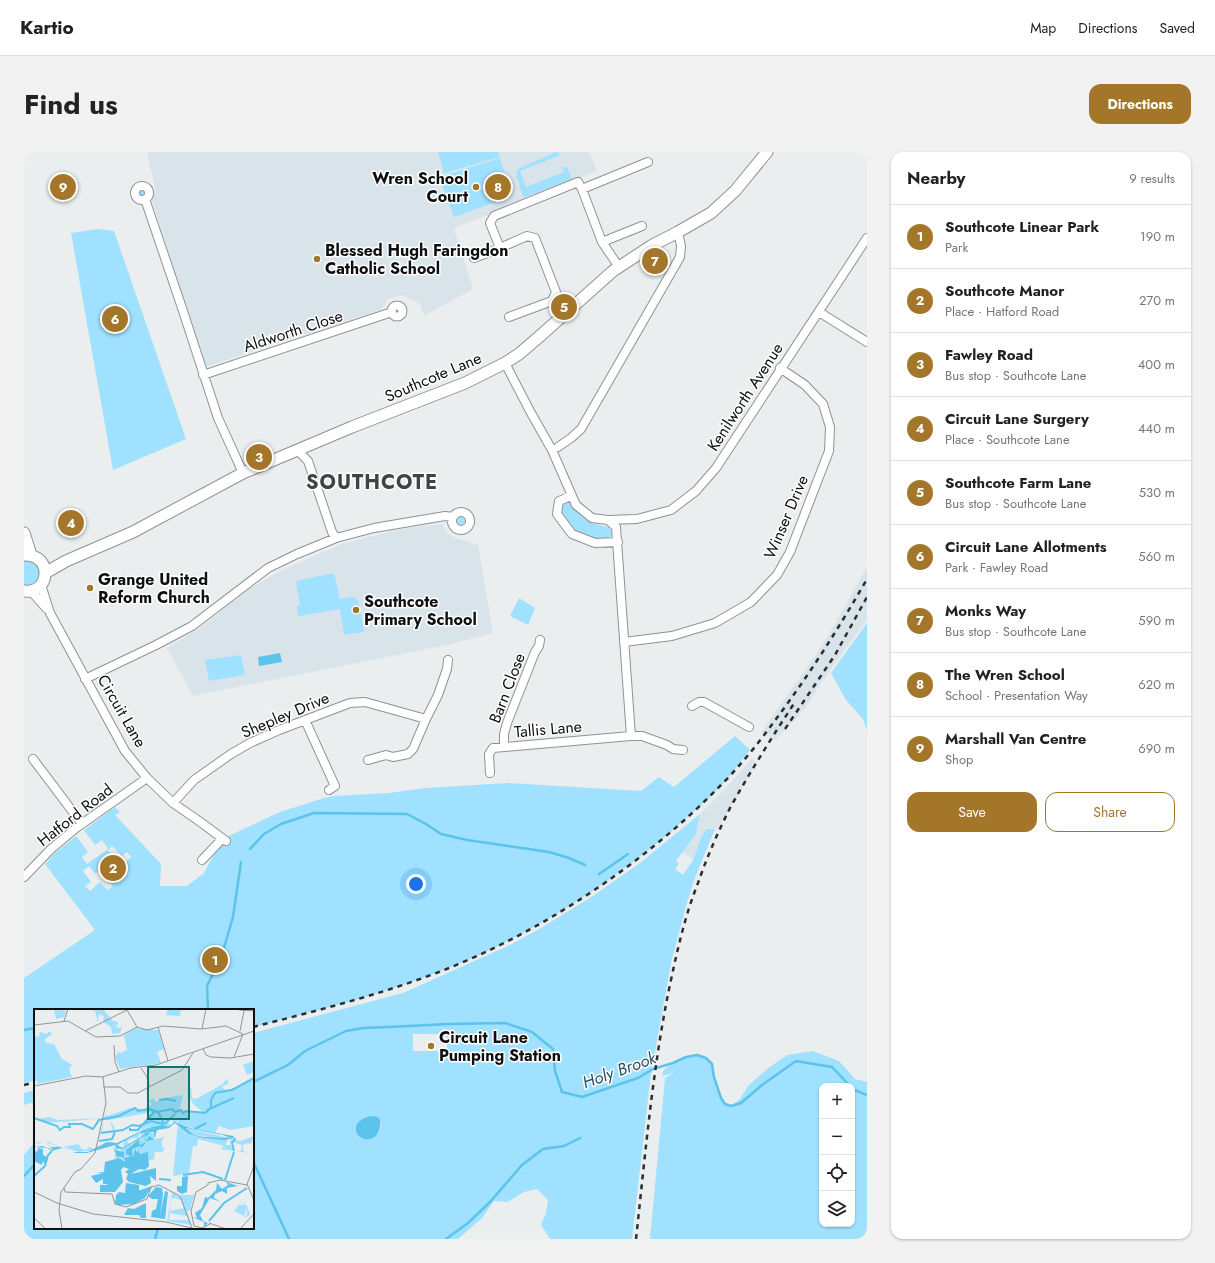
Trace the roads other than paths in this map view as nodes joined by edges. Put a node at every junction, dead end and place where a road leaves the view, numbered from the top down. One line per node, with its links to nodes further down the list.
1 (767, 152): 6 (street, Southcote Lane)
2 (648, 162): 3 (street)
3 (580, 186): 8 (street); 9 (street)
4 (145, 199): 18 (street)
5 (642, 226): 8 (street)
6 (678, 232): 11 (street, Southcote Lane); 19 (street)
7 (867, 238): 13 (street, Kenilworth Avenue)
8 (602, 242): 11 (street)
9 (500, 248): 10 (street); 14 (street)
10 (474, 258)
11 (619, 267): 16 (street, Southcote Lane)
12 (392, 312): 18 (street, Aldworth Close)
13 (819, 312): 15 (street); 17 (street, Kenilworth Avenue)
14 (509, 317)
15 (867, 342)
16 (505, 363): 20 (street, Southcote Lane); 22 (street, Kenilworth Avenue)
17 (780, 368): 24 (street, Kenilworth Avenue); 32 (street, Winser Drive)
18 (203, 375): 21 (street)
19 (558, 447)
20 (297, 450): 21 (street, Southcote Lane); 26 (street)
21 (243, 473): 29 (street, Southcote Lane)
22 (571, 496): 24 (street, Kenilworth Avenue); 27 (street)
23 (453, 517): 26 (street)
24 (608, 520): 27 (street)
25 (24, 533): 28 (street)
26 (336, 538): 34 (street)
27 (618, 542): 32 (street)
28 (28, 555): 29 (street)
29 (44, 569): 30 (street)
30 (32, 589): 34 (street, Circuit Lane)
31 (540, 640): 40 (street, Barn Close)
32 (624, 642): 39 (street)
33 (448, 660): 36 (street)
34 (85, 679): 45 (street, Circuit Lane)
35 (692, 706): 38 (street)
36 (426, 719): 37 (street, Shepley Drive); 43 (street)
37 (305, 720): 46 (street); 47 (street, Shepley Drive)
38 (749, 727)
39 (631, 736): 40 (street, Tallis Lane); 41 (street, Tallis Lane)
40 (504, 747): 44 (street, Tallis Lane)
41 (683, 750)
42 (33, 759): 48 (street)
43 (368, 760)
44 (490, 773)
45 (147, 778): 47 (street, Circuit Lane); 48 (street, Hatford Road)
46 (329, 790)
47 (173, 803): 49 (street, Circuit Lane)
48 (82, 824): 50 (street, Hatford Road)
49 (202, 860)
50 (25, 874)

